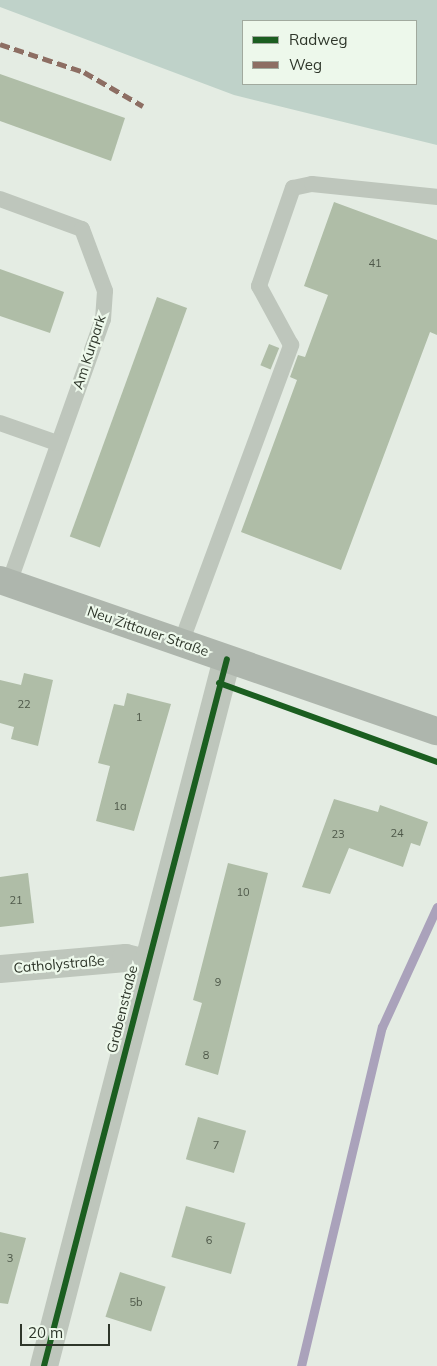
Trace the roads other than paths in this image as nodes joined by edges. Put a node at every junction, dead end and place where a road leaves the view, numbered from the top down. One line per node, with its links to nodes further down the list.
1 (437, 198): 6 (lane)
2 (0, 199): 4 (lane, Am Kurpark)
3 (0, 423): 4 (lane)
4 (57, 443): 5 (lane, Am Kurpark)
5 (4, 581): 6 (main road, Neu Zittauer Straße)
6 (181, 643): 7 (main road, Neu Zittauer Straße)
7 (228, 659): 8 (main road, Neu Zittauer Straße); 9 (street, Grabenstraße)
8 (437, 731)
9 (146, 963): 10 (street, Catholystraße); 11 (street, Grabenstraße)
10 (0, 969)
11 (44, 1366)

